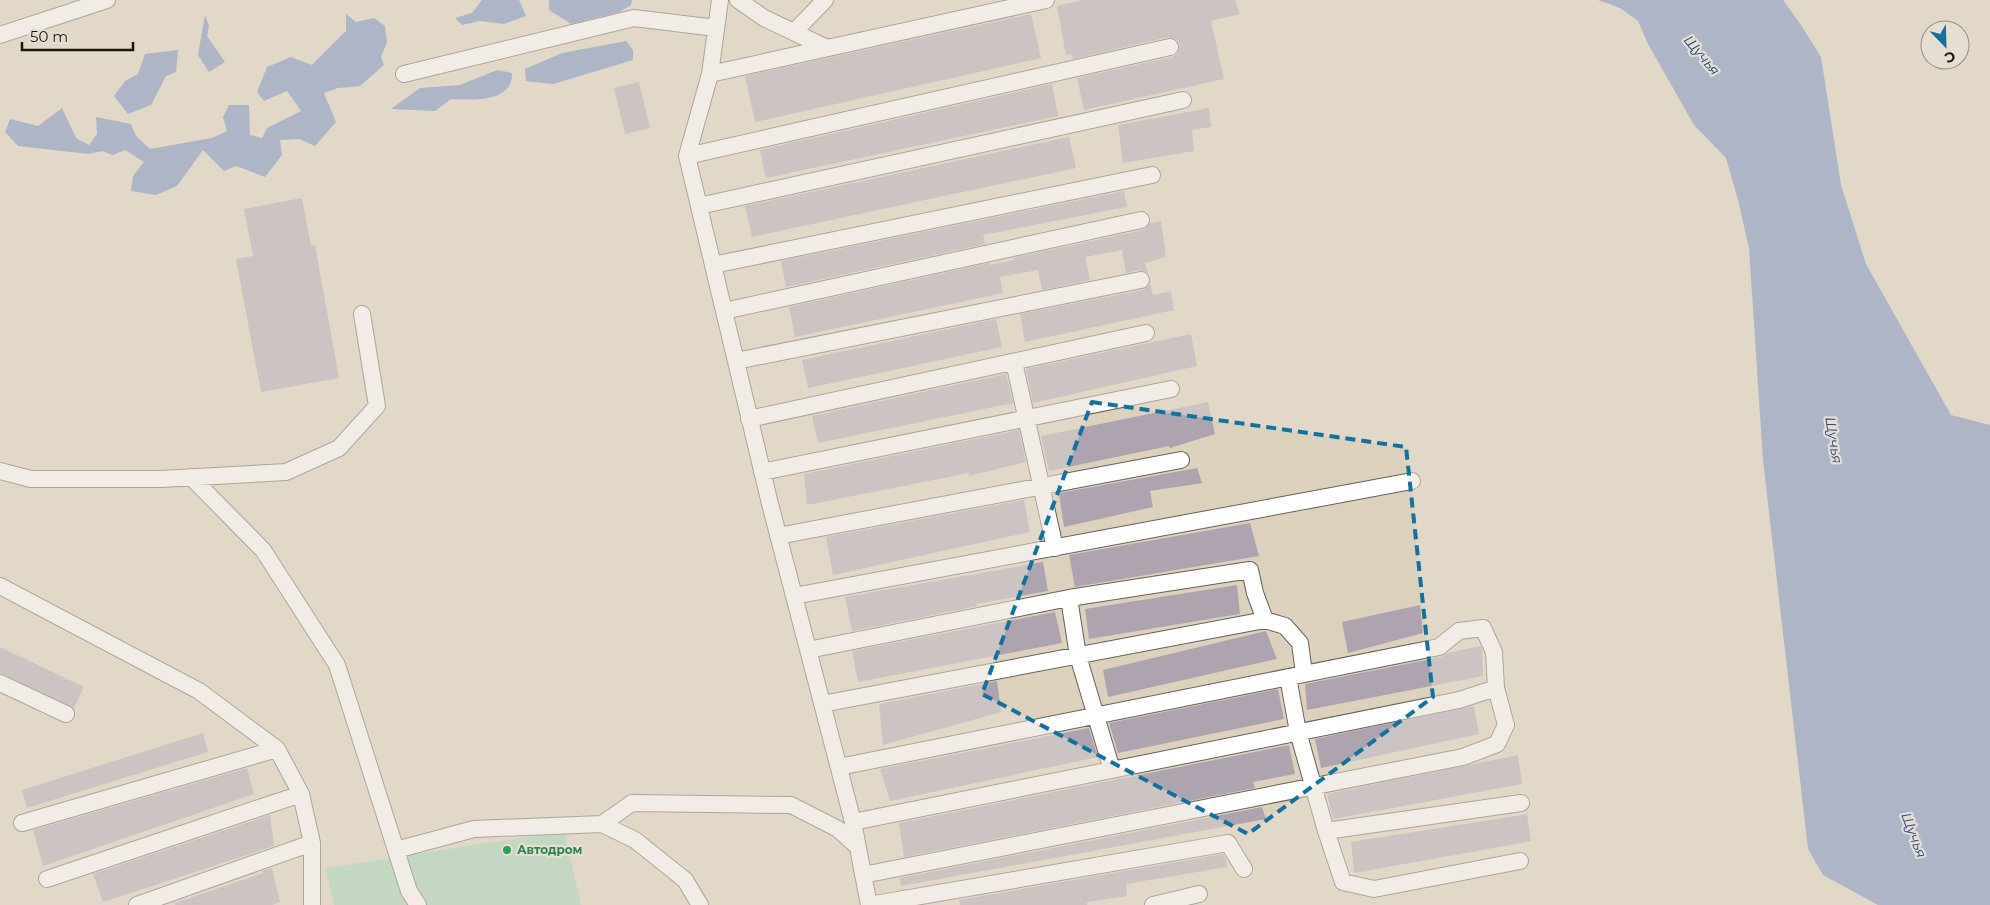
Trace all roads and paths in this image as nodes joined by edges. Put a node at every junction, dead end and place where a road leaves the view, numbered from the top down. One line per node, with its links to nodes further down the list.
1 (107, 0): 8 (street)
2 (720, 0): 6 (street)
3 (738, 0): 7 (street)
4 (825, 0): 7 (street)
5 (1046, 0): 10 (street)
6 (716, 28): 11 (street); 12 (street)
7 (794, 32): 10 (street)
8 (0, 35)
9 (1170, 47): 14 (street)
10 (827, 48): 12 (street)
11 (404, 74)
12 (710, 74): 14 (street)
13 (1183, 100): 16 (street)
14 (687, 156): 16 (street)
15 (1152, 175): 18 (street)
16 (699, 206): 18 (street)
17 (1142, 220): 20 (street)
18 (713, 265): 20 (street)
19 (1141, 280): 23 (street)
20 (724, 311): 23 (street)
21 (362, 314): 31 (street)
22 (1146, 333): 24 (street)
23 (736, 361): 27 (street)
24 (1014, 362): 26 (street); 27 (street)
25 (1171, 389): 26 (street)
26 (1027, 418): 30 (street); 33 (street)
27 (750, 419): 30 (street)
28 (1181, 460): 33 (street)
29 (0, 471): 31 (street)
30 (762, 472): 34 (street)
31 (191, 477): 61 (street)
32 (1412, 482): 35 (street)
33 (1041, 486): 34 (street); 35 (street)
34 (778, 536): 37 (street)
35 (1055, 548): 37 (street)
36 (0, 586): 49 (street)
37 (794, 596): 40 (street)
38 (1069, 598): 39 (street); 40 (street); 41 (street)
39 (1265, 620): 41 (street); 42 (street)
40 (808, 650): 45 (street)
41 (1078, 656): 45 (street); 47 (street)
42 (1296, 676): 44 (street); 47 (street); 48 (street)
43 (0, 683): 46 (street)
44 (1496, 688): 48 (street); 52 (street)
45 (822, 704): 50 (street)
46 (66, 714)
47 (1096, 716): 50 (street); 51 (street)
48 (1298, 732): 51 (street); 52 (street)
49 (277, 749): 53 (street); 56 (street)
50 (839, 767): 55 (street)
51 (1112, 770): 55 (street)
52 (1314, 787): 58 (street); 64 (street)
53 (301, 794): 59 (street); 65 (street)
54 (1521, 803): 58 (street)
55 (853, 822): 60 (street)
56 (22, 823)
57 (602, 824): 60 (street); 61 (street); 70 (street)
58 (1326, 831): 62 (street)
59 (312, 843): 68 (street); 69 (street)
60 (858, 847): 64 (street)
61 (396, 850): 67 (street)
62 (1520, 861)
63 (1244, 869): 71 (street)
64 (863, 875): 71 (street)
65 (46, 879)
66 (1199, 894): 72 (street)
67 (412, 900)
68 (137, 905)
69 (312, 905)
70 (700, 905)
71 (869, 905)
72 (1153, 905)

